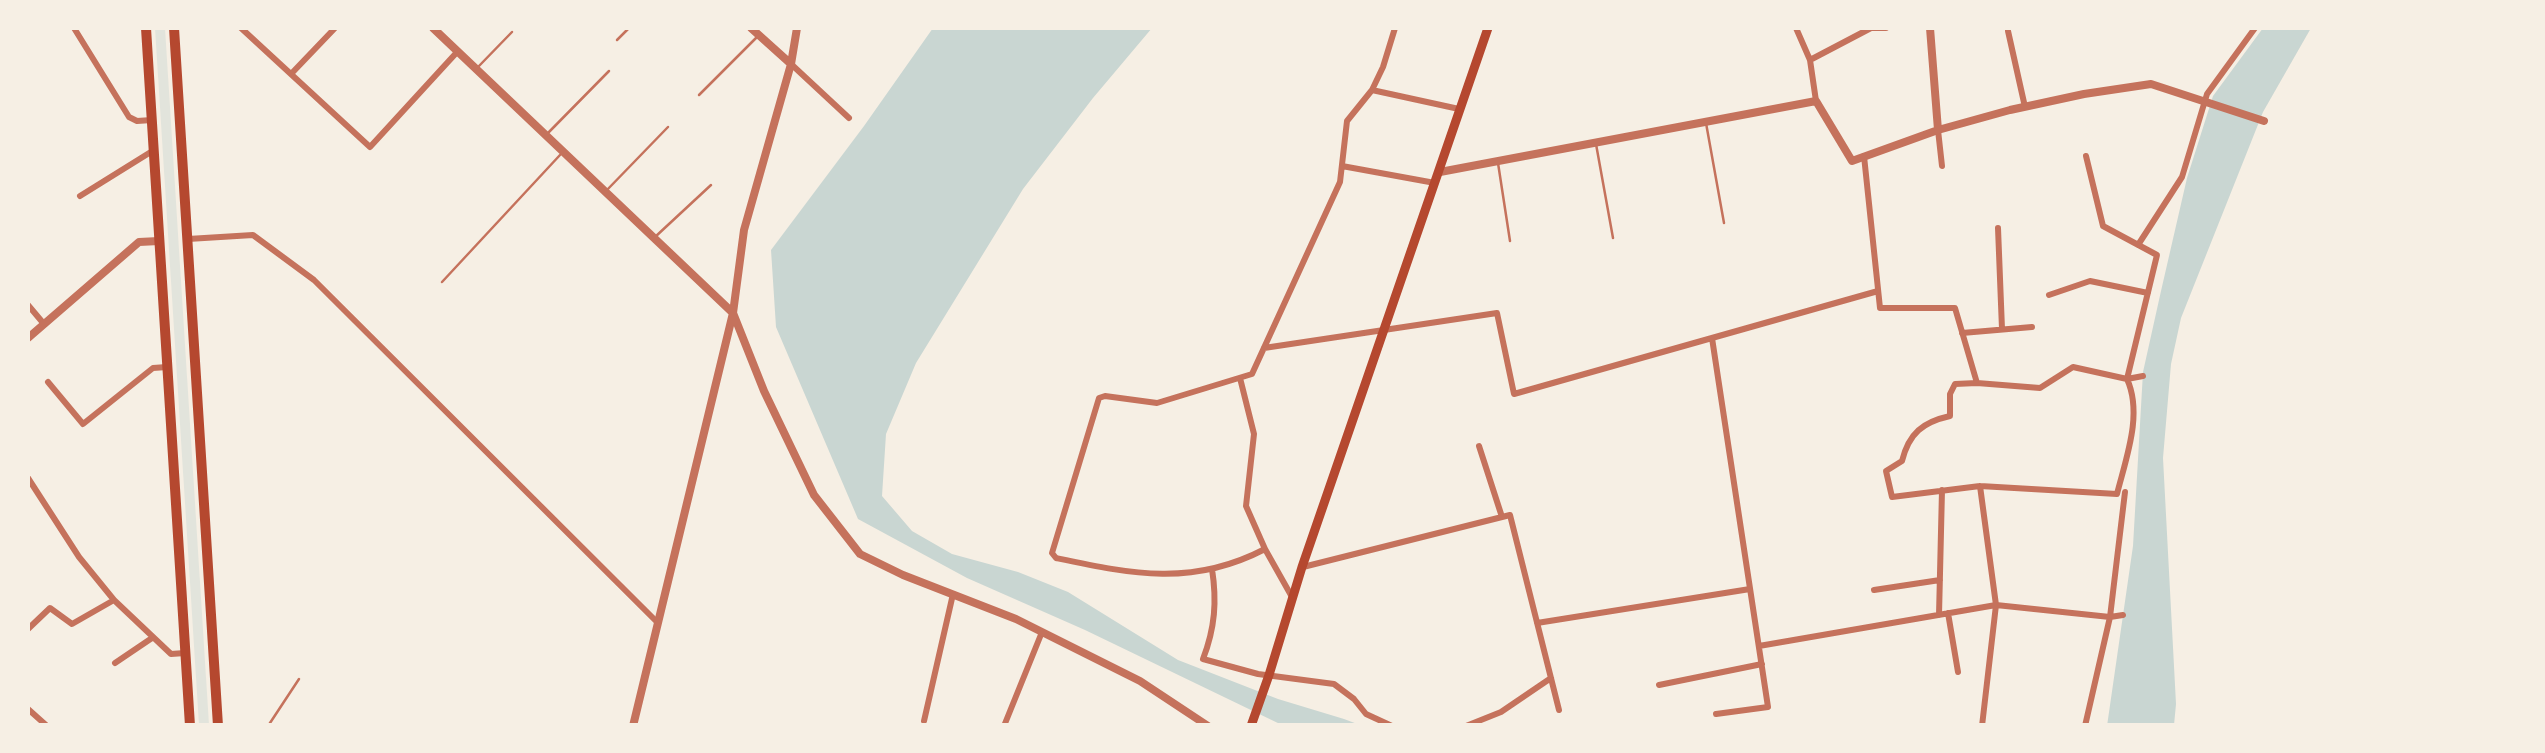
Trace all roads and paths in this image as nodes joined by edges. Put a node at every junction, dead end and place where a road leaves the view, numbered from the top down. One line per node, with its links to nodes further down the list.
1 (74, 28): 32 (street)
2 (146, 28): 32 (main road)
3 (174, 28): 55 (main road)
4 (241, 28): 24 (street)
5 (336, 28): 24 (street)
6 (432, 28): 19 (street)
7 (629, 28): 18 (lane)
8 (797, 28): 21 (street)
9 (1395, 28): 25 (street)
10 (1488, 28): 30 (main road)
11 (1796, 28): 20 (street)
12 (1886, 28): 20 (street)
13 (1930, 28): 36 (street)
14 (2255, 28): 28 (street)
15 (2008, 30): 29 (street)
16 (755, 31): 21 (street); 26 (lane)
17 (512, 32): 22 (lane)
18 (617, 40)
19 (458, 52): 22 (street); 24 (street)
20 (1810, 60): 27 (street)
21 (791, 64): 31 (street); 64 (street)
22 (476, 69): 37 (street)
23 (609, 71): 37 (lane)
24 (291, 74)
25 (1372, 90): 30 (street); 44 (street)
26 (699, 95)
27 (1816, 100): 34 (street); 41 (street)
28 (2207, 102): 29 (street); 33 (street); 58 (street)
29 (2026, 106): 36 (street)
30 (1460, 110): 46 (main road)
31 (849, 118)
32 (152, 120): 39 (main road)
33 (2263, 121)
34 (1706, 122): 38 (street); 51 (lane)
35 (668, 127): 49 (lane)
36 (1938, 130): 41 (street); 45 (street)
37 (546, 135): 40 (street)
38 (1596, 142): 43 (street); 54 (lane)
39 (154, 150): 50 (street); 56 (main road)
40 (563, 152): 49 (street); 59 (lane)
41 (1864, 156): 60 (street)
42 (2086, 156): 58 (street)
43 (1498, 161): 46 (street); 57 (lane)
44 (1342, 166): 47 (street); 72 (street)
45 (1942, 166)
46 (1440, 172): 47 (main road)
47 (1436, 184): 67 (main road)
48 (710, 185): 53 (lane)
49 (605, 192): 53 (street)
50 (80, 196)
51 (1724, 223)
52 (1998, 228): 68 (street)
53 (654, 238): 64 (street)
54 (1613, 238)
55 (187, 239): 99 (street); 119 (main road)
56 (159, 241): 65 (street); 73 (main road)
57 (1510, 241)
58 (2138, 245): 61 (street)
59 (442, 282)
60 (1878, 291): 69 (street); 71 (street)
61 (2148, 293): 62 (street); 76 (street)
62 (2049, 295)
63 (28, 305): 65 (street)
64 (733, 313): 92 (street); 99 (street)
65 (44, 324): 70 (street)
66 (2032, 326): 68 (street)
67 (1384, 329): 71 (street); 72 (street); 87 (main road)
68 (2002, 329): 69 (street)
69 (1962, 333): 78 (street)
70 (28, 338)
71 (1712, 338): 90 (street)
72 (1264, 348): 75 (street)
73 (167, 367): 77 (street); 105 (main road)
74 (2143, 376): 76 (street)
75 (1240, 378): 86 (street); 88 (street)
76 (2127, 379): 78 (street); 84 (street)
77 (48, 382)
78 (1977, 383): 82 (street)
79 (1479, 446): 85 (street)
80 (28, 478): 94 (street)
81 (1980, 486): 82 (street); 84 (street); 95 (street)
82 (1942, 490): 89 (street)
83 (2136, 491): 84 (street)
84 (2121, 493): 98 (street)
85 (1502, 517): 87 (street); 100 (street)
86 (1265, 549): 88 (street); 93 (street)
87 (1302, 567): 93 (main road)
88 (1212, 569): 109 (street)
89 (1940, 580): 91 (street); 96 (street)
90 (1750, 589): 100 (street); 104 (street)
91 (1874, 590)
92 (953, 594): 102 (street); 116 (street)
93 (1292, 598): 109 (main road)
94 (114, 600): 101 (street); 103 (street)
95 (1996, 605): 96 (street); 98 (street); 127 (street)
96 (1943, 614): 104 (street); 108 (street)
97 (2122, 615): 98 (street)
98 (2110, 617): 128 (street)
99 (658, 623): 121 (street)
100 (1537, 624): 110 (street)
101 (28, 628)
102 (1042, 632): 122 (street); 123 (street)
103 (152, 638): 105 (street); 106 (street)
104 (1759, 646): 107 (street)
105 (185, 653): 118 (main road)
106 (115, 663)
107 (1762, 664): 112 (street); 115 (street)
108 (1958, 672)
109 (1269, 675): 124 (main road); 125 (street)
110 (1551, 678): 114 (street); 126 (street)
111 (299, 679): 120 (lane)
112 (1659, 685)
113 (28, 709): 117 (street)
114 (1559, 710)
115 (1716, 714)
116 (924, 721)
117 (47, 726)
118 (190, 726)
119 (218, 726)
120 (268, 726)
121 (633, 726)
122 (1004, 726)
123 (1208, 726)
124 (1251, 726)
125 (1392, 726)
126 (1466, 726)
127 (1982, 726)
128 (2085, 726)

